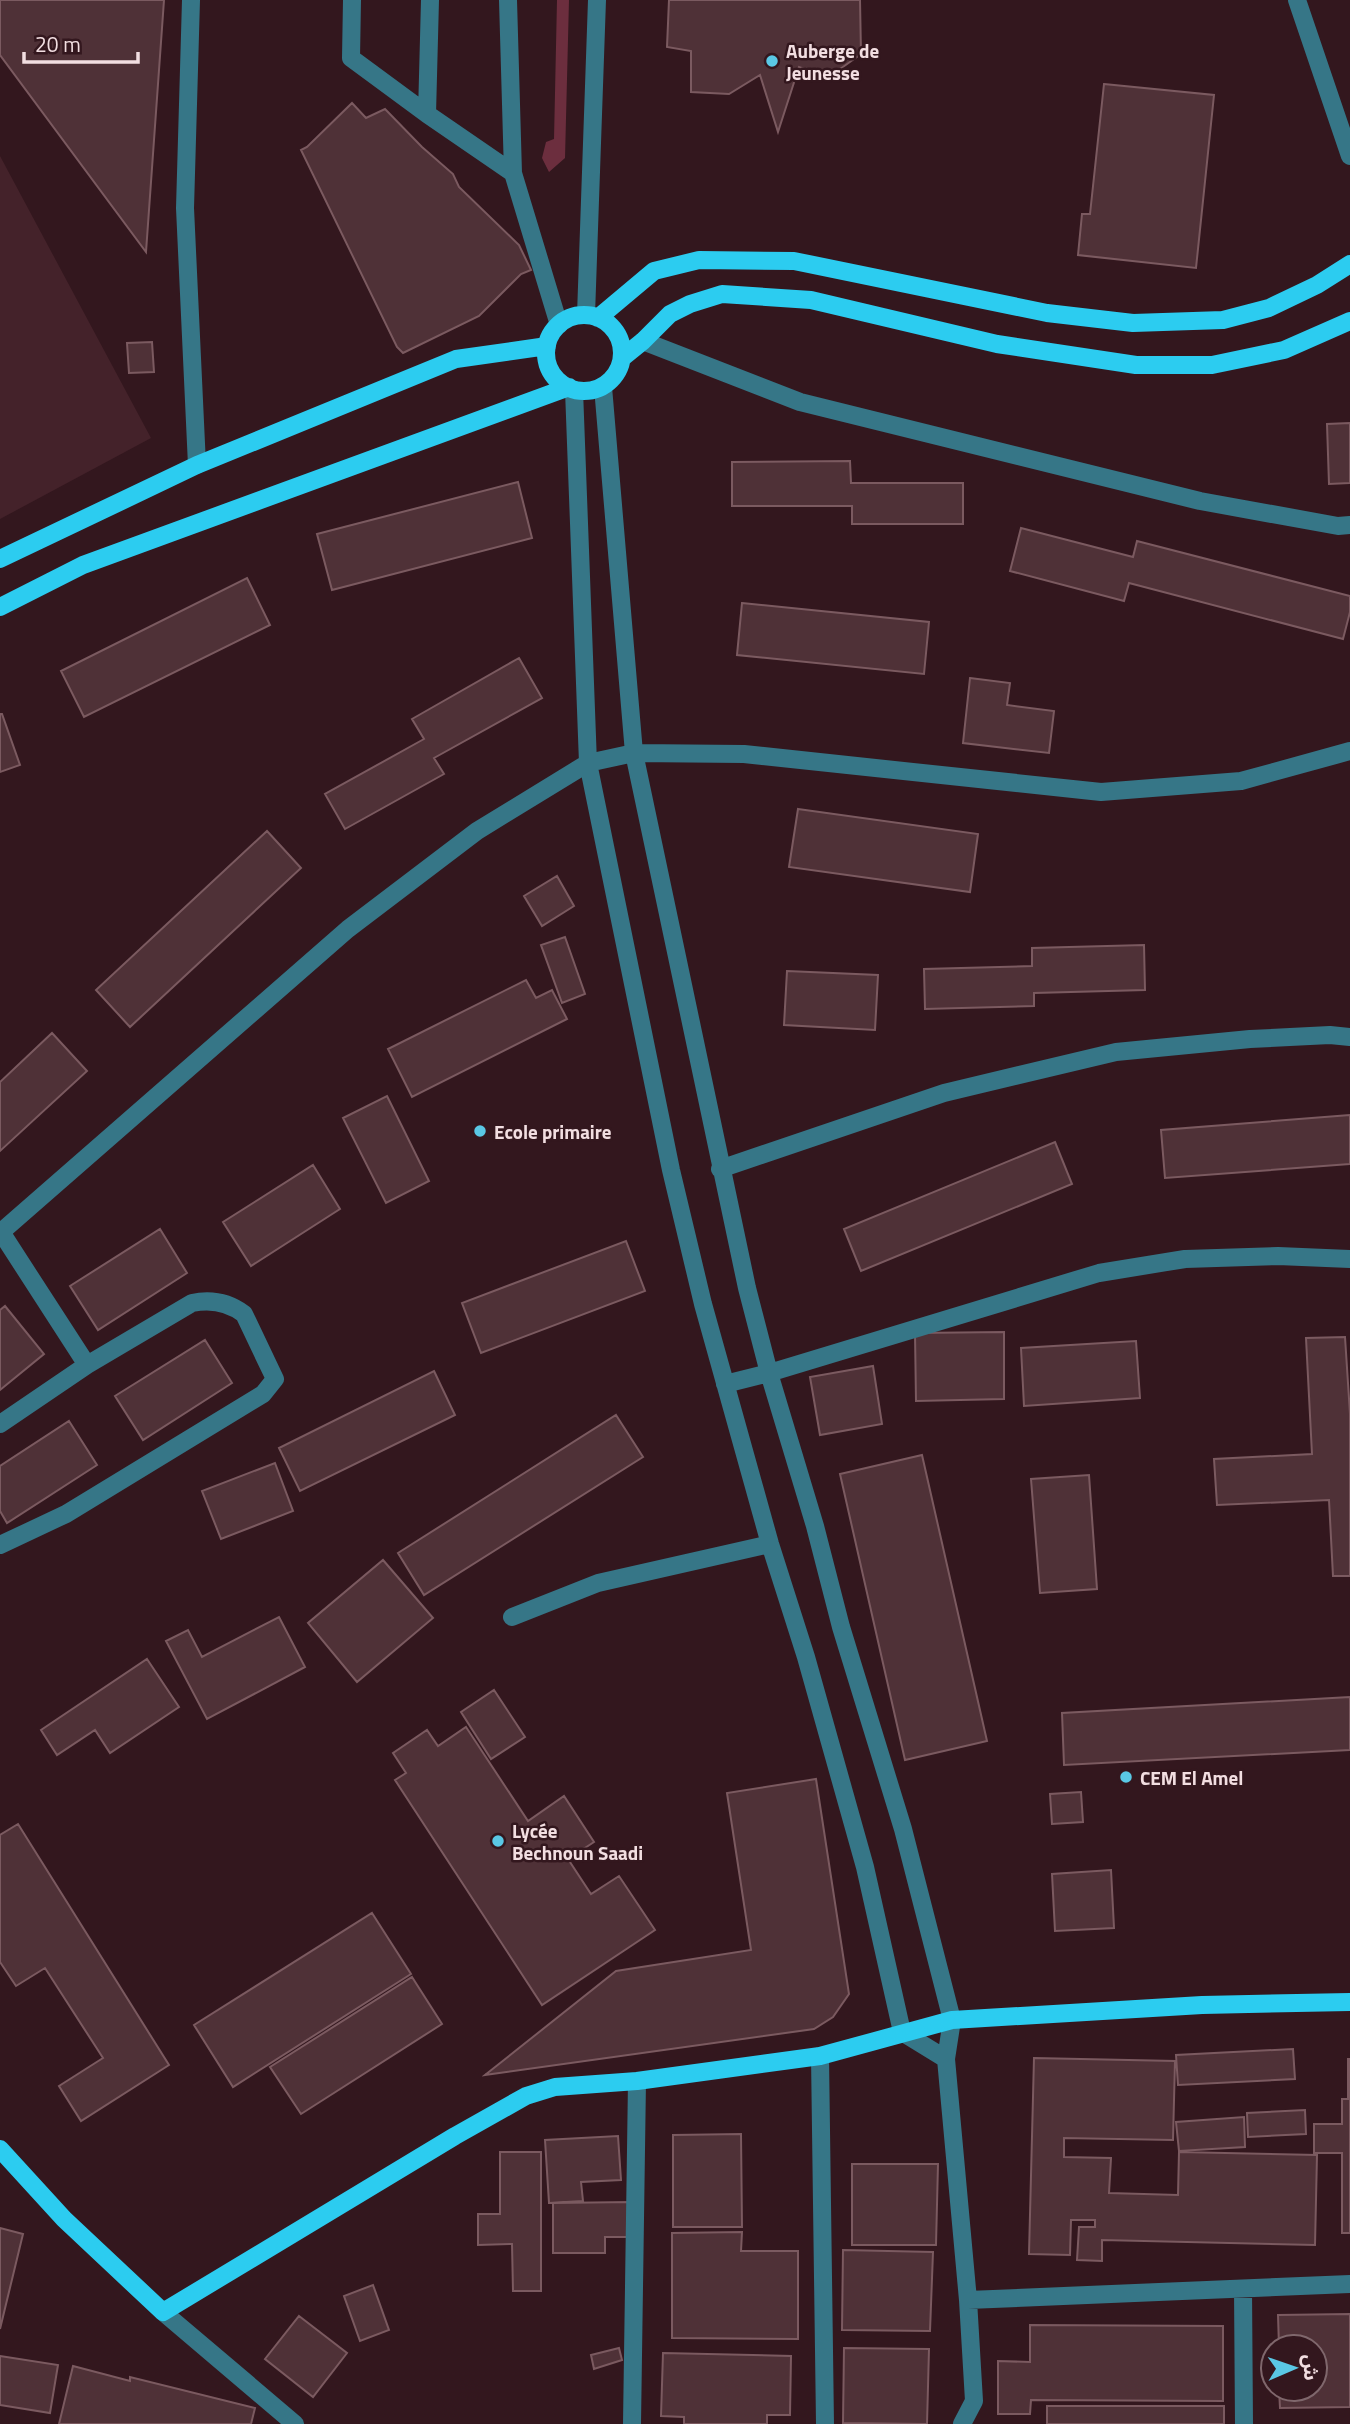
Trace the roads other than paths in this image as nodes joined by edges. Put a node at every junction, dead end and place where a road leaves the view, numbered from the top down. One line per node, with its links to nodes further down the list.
1 (191, 0): 19 (street)
2 (352, 0): 7 (street)
3 (430, 0): 7 (street)
4 (508, 0): 9 (street)
5 (597, 0): 11 (street)
6 (1297, 0): 8 (street)
7 (427, 114): 9 (street)
8 (1350, 156)
9 (513, 173): 13 (street)
10 (1350, 264): 11 (main road)
11 (592, 317): 13 (main road); 16 (main road)
12 (1350, 321): 14 (main road)
13 (559, 325): 15 (main road)
14 (643, 341): 16 (main road); 20 (street)
15 (547, 346): 18 (main road); 19 (main road)
16 (622, 358): 17 (main road)
17 (603, 387): 18 (main road); 24 (street)
18 (572, 389): 22 (main road); 25 (street)
19 (197, 465): 21 (main road)
20 (1350, 525)
21 (0, 558)
22 (0, 607)
23 (1350, 751): 24 (street)
24 (635, 753): 25 (street); 27 (street)
25 (588, 762): 28 (street); 32 (street)
26 (1350, 1037): 27 (street)
27 (720, 1169): 31 (street)
28 (1, 1232): 30 (street)
29 (1350, 1259): 31 (street)
30 (87, 1365): 33 (street); 35 (street)
31 (769, 1373): 32 (street); 38 (street)
32 (725, 1384): 34 (street)
33 (0, 1424)
34 (770, 1544): 36 (street); 39 (street)
35 (0, 1545)
36 (512, 1617)
37 (1350, 2002): 38 (main road)
38 (952, 2020): 39 (main road); 41 (street)
39 (902, 2032): 40 (main road); 41 (street)
40 (820, 2056): 42 (main road); 50 (street)
41 (946, 2059): 46 (street)
42 (637, 2081): 47 (main road); 49 (street)
43 (0, 2149): 47 (main road)
44 (1350, 2284): 45 (street)
45 (1243, 2289): 46 (street); 52 (street)
46 (968, 2300): 51 (street)
47 (163, 2312): 48 (street)
48 (295, 2424)
49 (632, 2424)
50 (825, 2424)
51 (962, 2424)
52 (1244, 2424)

